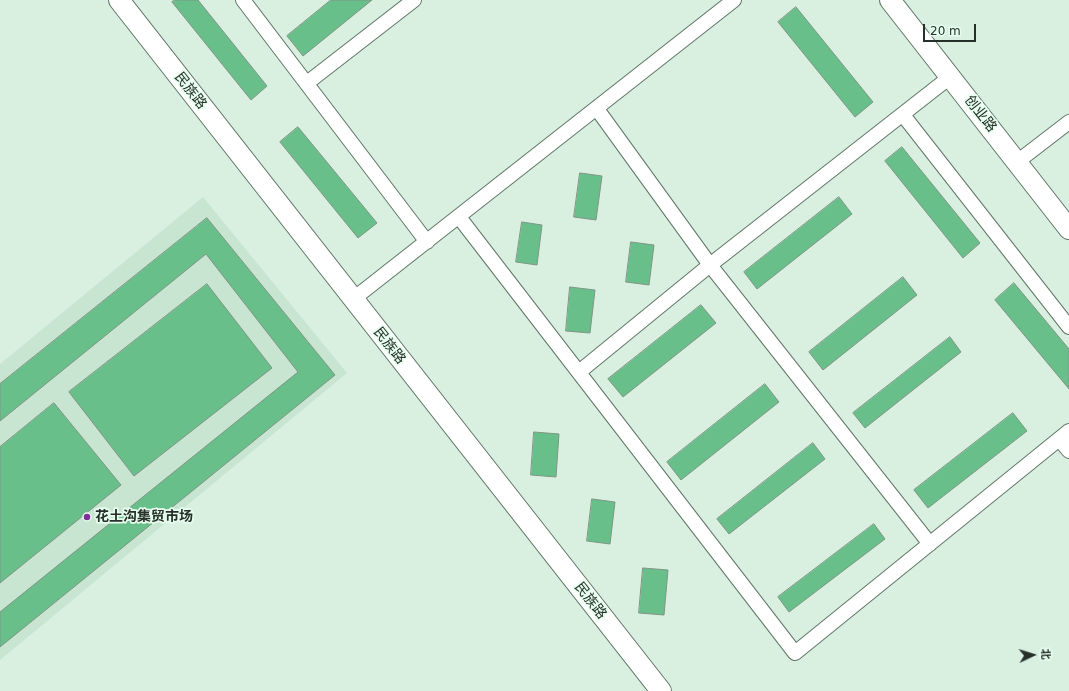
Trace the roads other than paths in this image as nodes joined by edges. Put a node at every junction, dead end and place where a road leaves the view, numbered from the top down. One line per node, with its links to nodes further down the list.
1 (119, 0): 16 (street, 民族路)
2 (243, 0): 7 (street)
3 (414, 0): 7 (street)
4 (734, 0): 8 (street)
5 (890, 0): 6 (street, 创业路)
6 (950, 77): 9 (street); 11 (street, 创业路)
7 (307, 83): 14 (street)
8 (597, 109): 12 (street); 15 (street)
9 (903, 115): 15 (street); 17 (street)
10 (1069, 122): 11 (street)
11 (1017, 162): 13 (street, 创业路)
12 (460, 217): 14 (street); 18 (street)
13 (1069, 229)
14 (427, 242): 16 (street)
15 (710, 265): 18 (street); 21 (street)
16 (352, 300): 22 (street, 民族路)
17 (1069, 327)
18 (579, 372): 21 (street)
19 (1064, 435): 20 (street); 21 (street)
20 (1069, 451)
21 (930, 544)
22 (661, 691)

